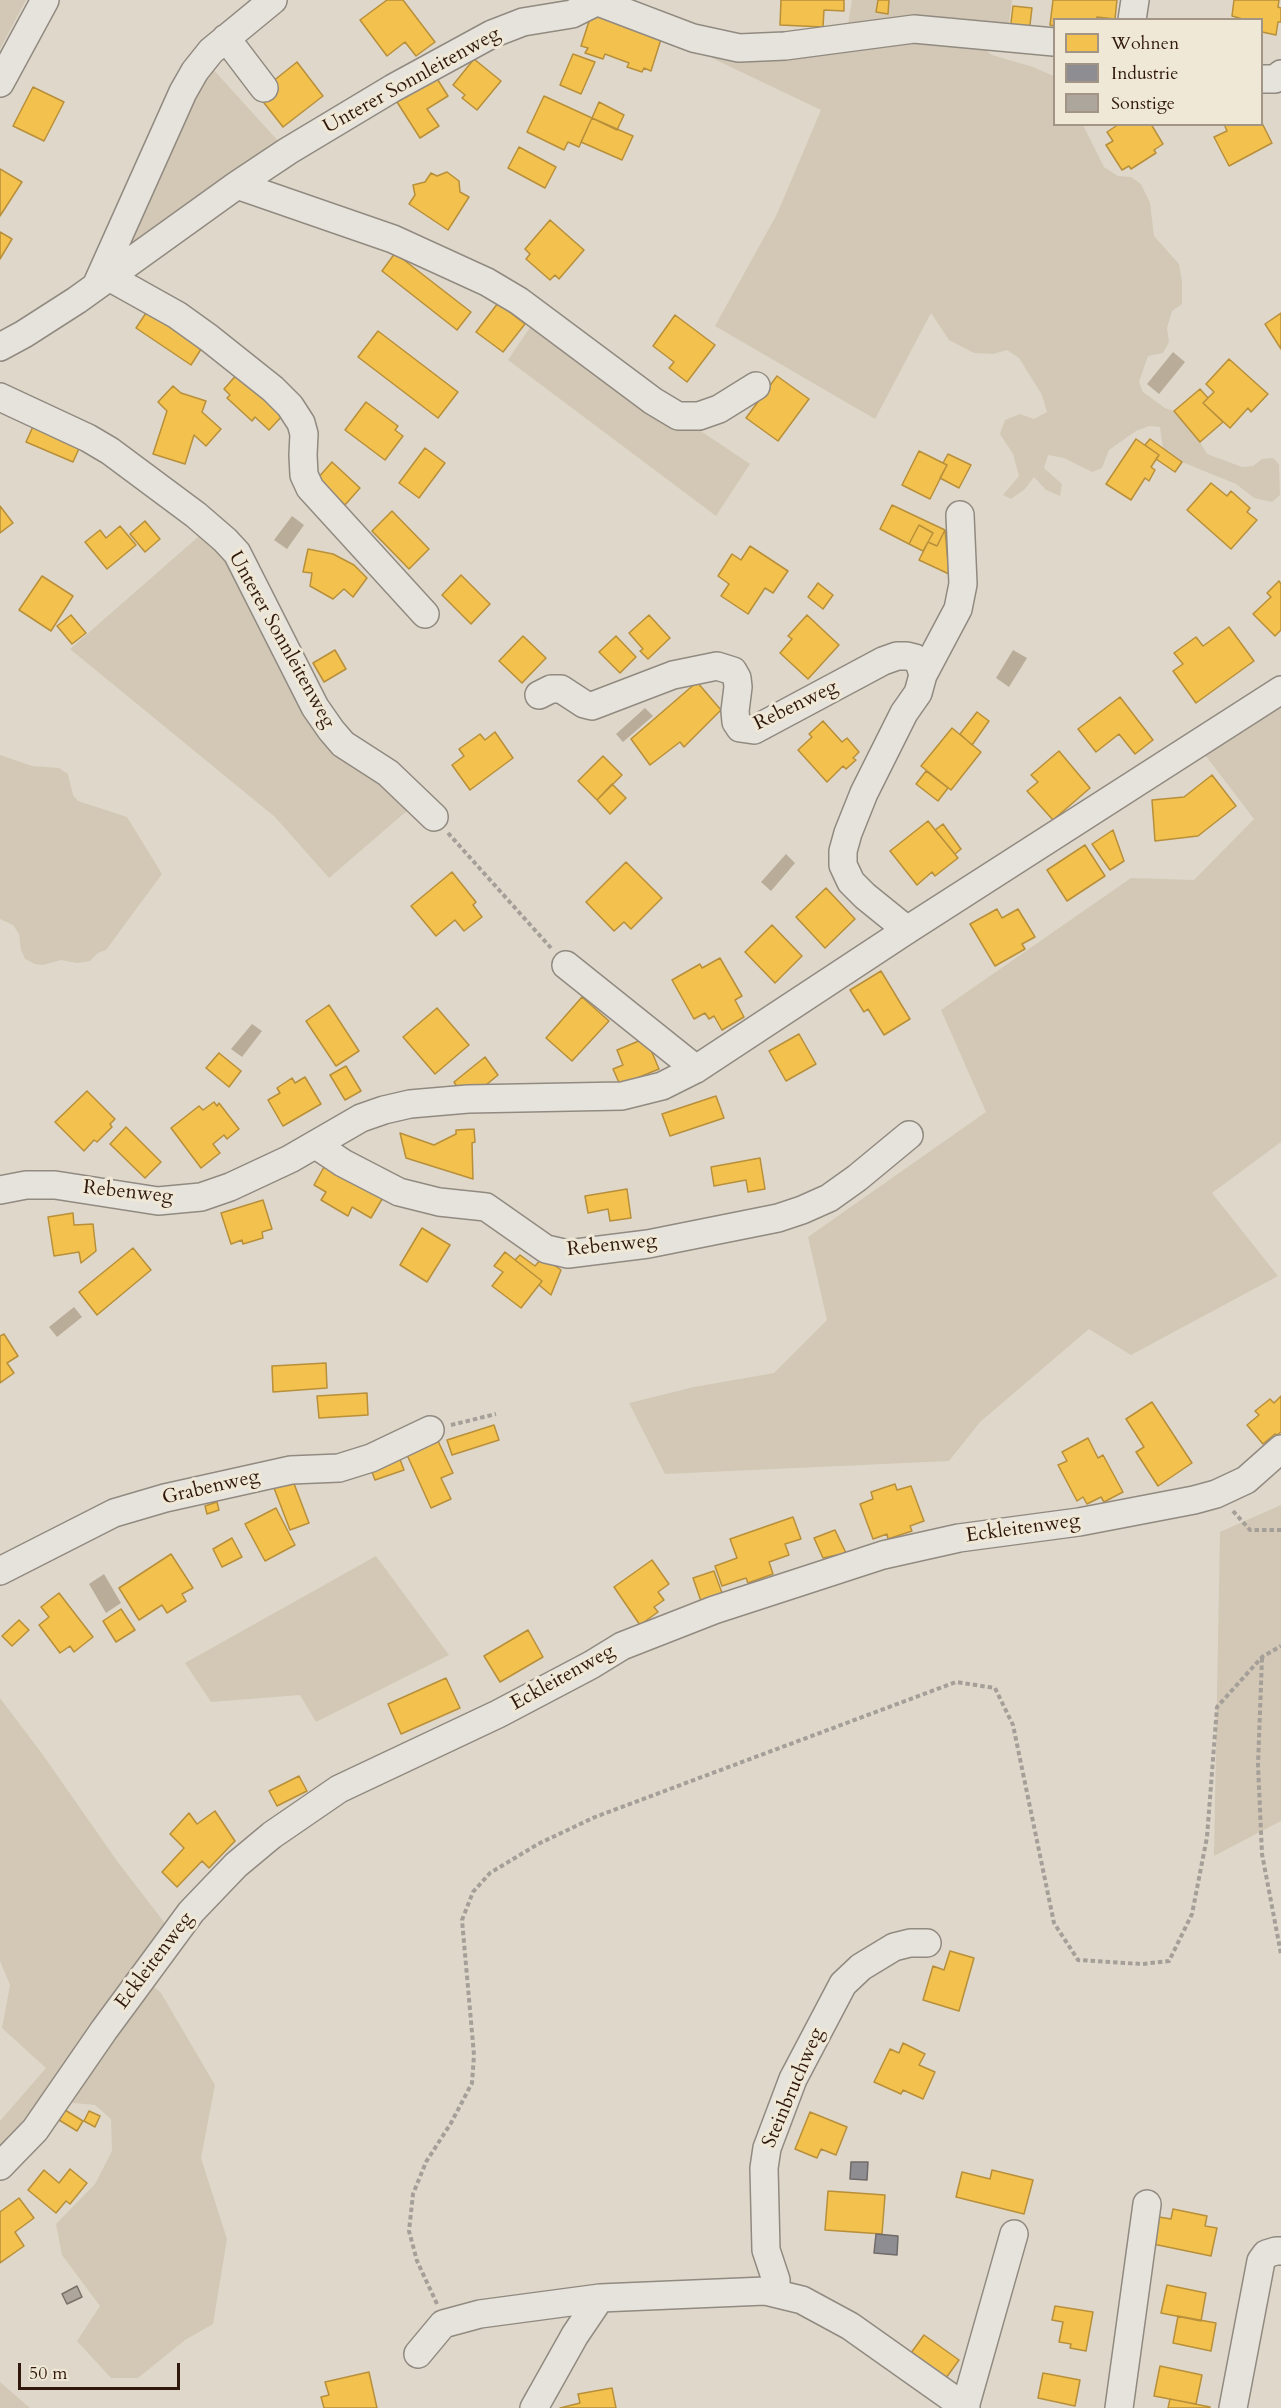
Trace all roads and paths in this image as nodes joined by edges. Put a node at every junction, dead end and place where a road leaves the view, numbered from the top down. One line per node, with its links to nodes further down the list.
1 (45, 0): 8 (street)
2 (273, 0): 6 (street)
3 (1135, 0): 5 (street)
4 (599, 1): 7 (street, Unterer Sonnleitenweg); 10 (street, Unterer Sonnleitenweg)
5 (1132, 18)
6 (226, 38): 9 (street); 11 (street)
7 (1053, 42)
8 (0, 83)
9 (264, 88)
10 (237, 185): 11 (street, Unterer Sonnleitenweg); 13 (street)
11 (103, 281): 12 (street, Unterer Sonnleitenweg); 16 (street)
12 (0, 347)
13 (756, 386)
14 (0, 397): 20 (street, Unterer Sonnleitenweg)
15 (960, 515): 17 (street)
16 (425, 614)
17 (923, 675): 19 (street, Rebenweg); 21 (street)
18 (1281, 690): 21 (street, Rebenweg)
19 (539, 695)
20 (434, 817): 22 (path)
21 (907, 930): 23 (street, Rebenweg)
22 (566, 965): 23 (street)
23 (696, 1069): 25 (street, Rebenweg)
24 (909, 1136): 25 (street, Rebenweg)
25 (316, 1145): 26 (street, Rebenweg)
26 (0, 1190)
27 (496, 1414): 28 (path)
28 (430, 1430): 32 (street, Grabenweg)
29 (1281, 1449): 30 (street, Eckleitenweg)
30 (1216, 1494): 31 (path); 37 (street, Eckleitenweg)
31 (1281, 1530)
32 (0, 1571)
33 (1281, 1646): 34 (path)
34 (1262, 1657): 36 (path); 43 (path)
35 (927, 1943): 41 (street, Steinbruchweg)
36 (1281, 1954)
37 (0, 2166)
38 (1147, 2204): 47 (street)
39 (1014, 2234): 46 (street)
40 (1281, 2252): 48 (street)
41 (776, 2294): 42 (street); 46 (street)
42 (600, 2298): 43 (street); 45 (street)
43 (444, 2324): 44 (street)
44 (418, 2354)
45 (534, 2408)
46 (966, 2408)
47 (1119, 2408)
48 (1233, 2408)

